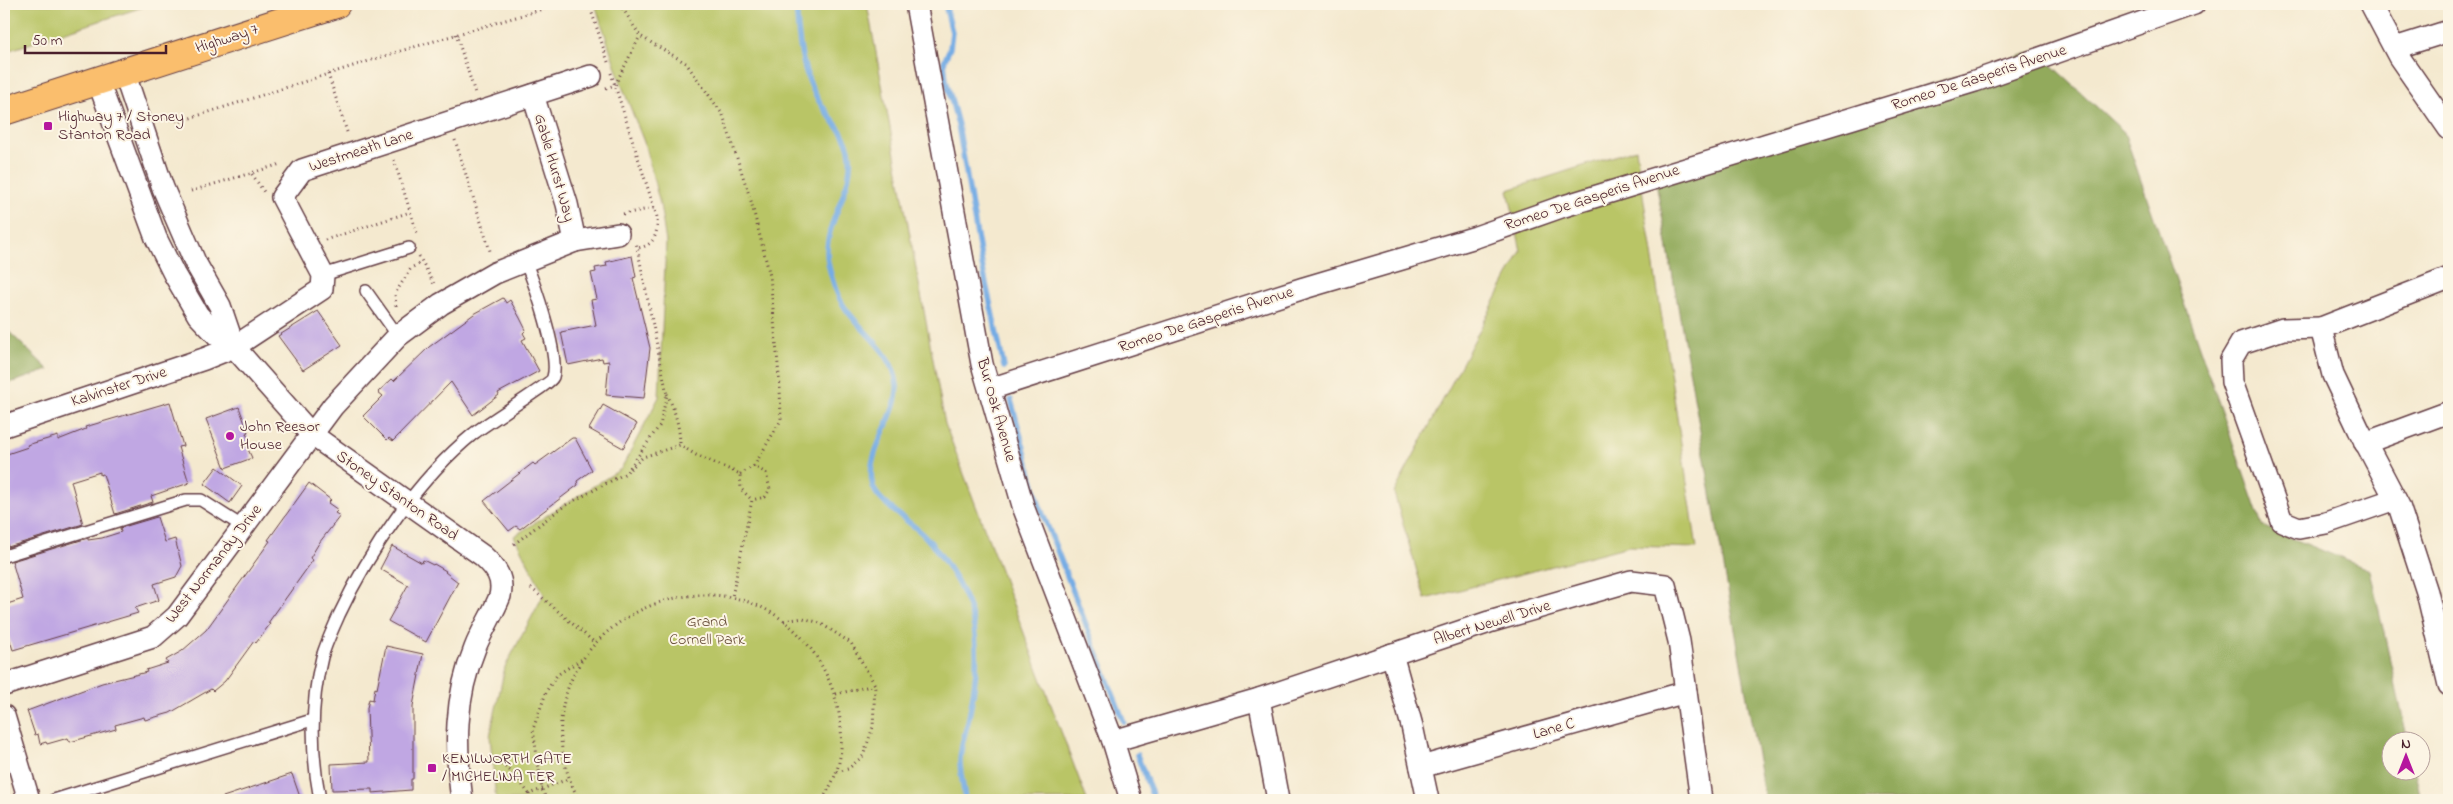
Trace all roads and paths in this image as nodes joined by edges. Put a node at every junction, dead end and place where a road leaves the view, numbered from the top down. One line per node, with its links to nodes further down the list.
1 (336, 4): 12 (main road, Highway 7)
2 (560, 4): 9 (path)
3 (589, 4): 16 (path)
4 (620, 4): 10 (path)
5 (916, 4): 46 (street, Bur Oak Avenue)
6 (2194, 4): 46 (street, Romeo De Gasperis Avenue)
7 (2371, 4): 11 (street)
8 (2449, 31): 11 (street)
9 (456, 34): 13 (path); 18 (path)
10 (640, 36): 16 (path); 53 (path)
11 (2395, 48): 21 (street)
12 (124, 72): 14 (main road, Highway 7); 45 (street, Stoney Stanton Road)
13 (328, 74): 20 (path); 23 (path)
14 (98, 81): 19 (main road, Highway 7); 45 (street, Stoney Stanton Road)
15 (594, 83): 16 (path); 17 (street, Westmeath Lane)
16 (615, 85): 47 (path)
17 (533, 96): 32 (street, Gable Hurst Way); 38 (street, Westmeath Lane)
18 (478, 102)
19 (4, 111)
20 (166, 119)
21 (2449, 129)
22 (452, 133): 35 (path)
23 (351, 143)
24 (391, 152): 29 (path)
25 (286, 162): 26 (path)
26 (252, 174): 27 (path); 28 (path)
27 (191, 192)
28 (265, 194)
29 (410, 212): 31 (path); 33 (path)
30 (618, 234): 32 (street, West Normandy Drive)
31 (412, 235)
32 (576, 241): 36 (street, West Normandy Drive)
33 (319, 242)
34 (414, 251): 37 (path); 38 (lane)
35 (491, 255)
36 (525, 261): 44 (street, West Normandy Drive); 58 (lane)
37 (421, 263): 40 (path); 42 (path)
38 (323, 275): 45 (street)
39 (2449, 278): 43 (street)
40 (435, 286)
41 (366, 291): 44 (lane)
42 (399, 312)
43 (2321, 328): 51 (street); 56 (street)
44 (398, 336): 50 (street, West Normandy Drive)
45 (234, 347): 49 (street, Kalvinster Drive); 50 (street, Stoney Stanton Road)
46 (990, 389): 77 (street, Bur Oak Avenue)
47 (667, 394): 52 (path); 54 (path)
48 (2449, 412): 51 (street)
49 (4, 426)
50 (311, 434): 58 (street, Stoney Stanton Road); 59 (street, West Normandy Drive)
51 (2365, 443): 56 (street)
52 (680, 446): 54 (path); 55 (path)
53 (754, 466): 55 (path); 57 (path)
54 (626, 473): 60 (path)
55 (740, 474): 57 (path)
56 (2395, 499): 68 (street)
57 (752, 500): 63 (path)
58 (408, 504): 76 (lane); 87 (street, Stoney Stanton Road)
59 (244, 528): 61 (lane); 70 (street, West Normandy Drive)
60 (514, 544)
61 (4, 556)
62 (531, 588): 65 (path)
63 (732, 598): 64 (path); 65 (path)
64 (783, 621): 69 (path); 73 (path)
65 (594, 643): 67 (path)
66 (1392, 654): 72 (street, Albert Newell Drive); 74 (street, Albert Newell Drive); 79 (street)
67 (583, 658): 81 (path); 82 (path)
68 (2446, 660): 71 (street)
69 (875, 685): 73 (path); 80 (path)
70 (4, 686)
71 (2449, 686)
72 (1686, 692): 79 (street, Lane C); 95 (street, Albert Newell Drive)
73 (836, 694): 80 (path)
74 (1259, 699): 77 (street, Albert Newell Drive); 93 (street)
75 (4, 716): 84 (street)
76 (312, 720): 85 (lane); 86 (lane)
77 (1113, 741): 92 (street, Bur Oak Avenue)
78 (482, 758): 83 (path)
79 (1421, 767): 94 (street)
80 (837, 772): 91 (path)
81 (568, 779): 82 (path); 90 (path)
82 (542, 790): 83 (path); 89 (path)
83 (529, 794): 88 (path)
84 (29, 800)
85 (54, 800)
86 (320, 800)
87 (462, 800)
88 (529, 800)
89 (547, 800)
90 (579, 800)
91 (823, 800)
92 (1131, 800)
93 (1278, 800)
94 (1428, 800)
95 (1701, 800)

